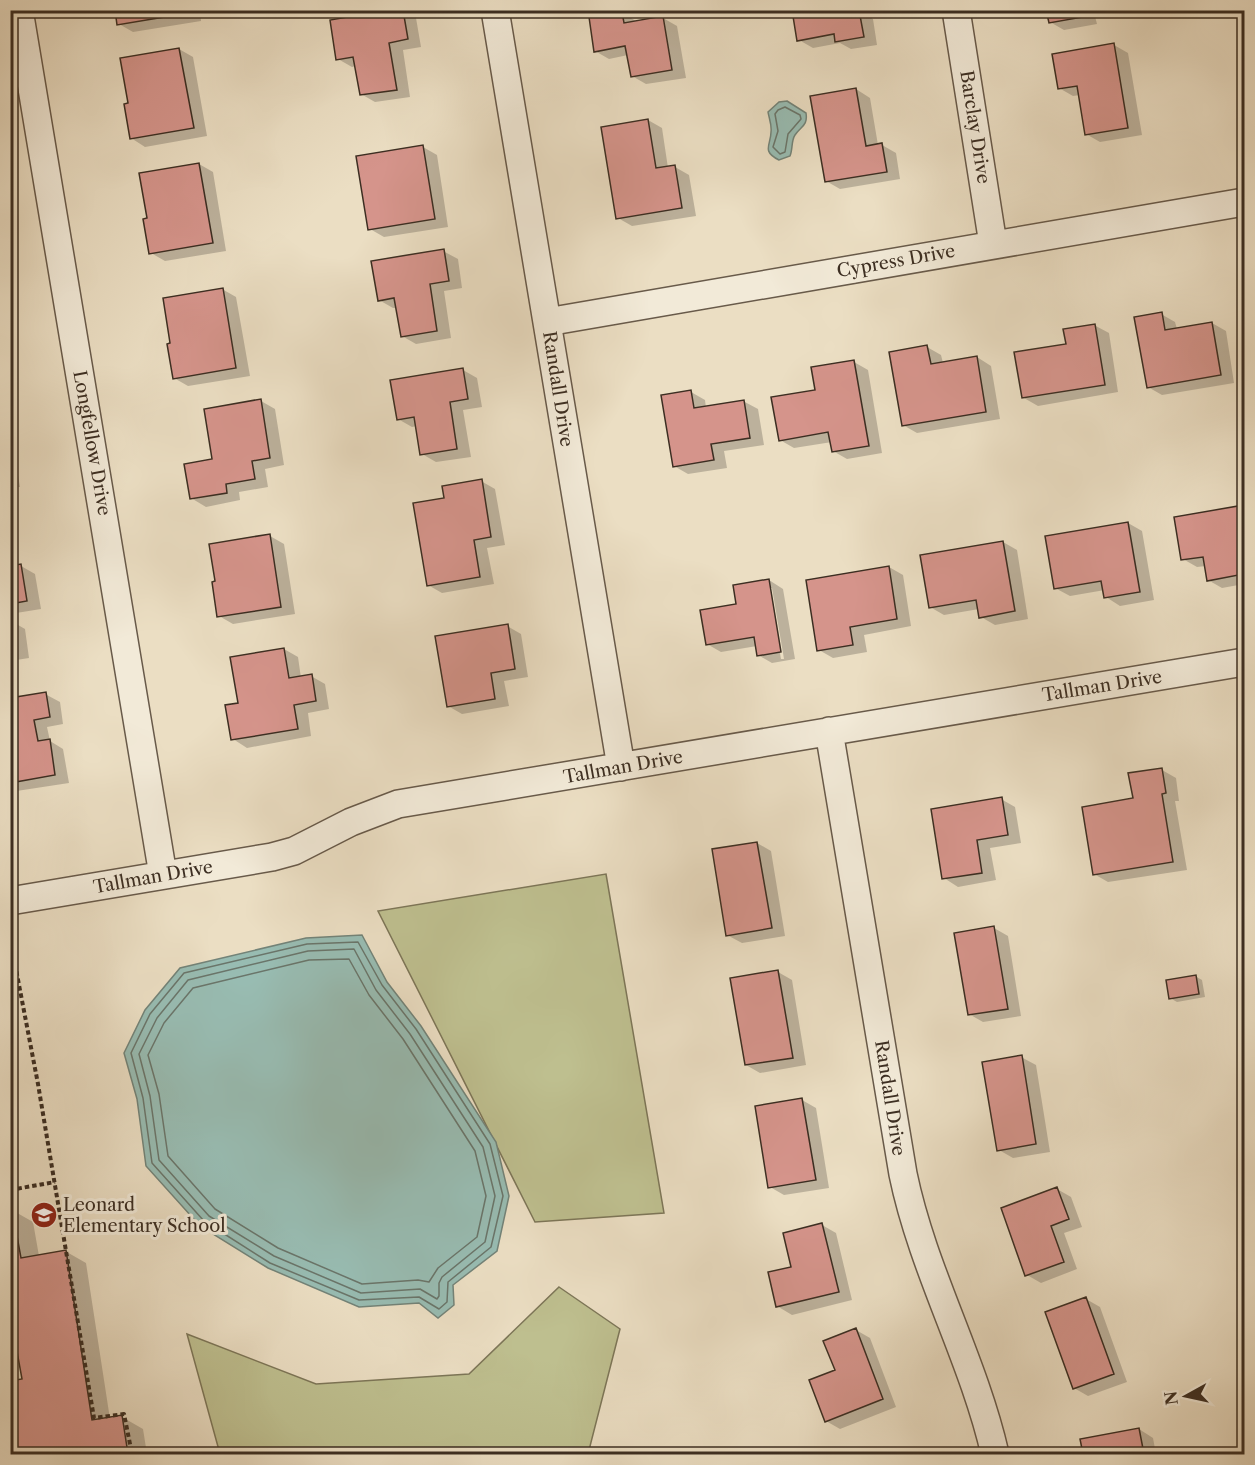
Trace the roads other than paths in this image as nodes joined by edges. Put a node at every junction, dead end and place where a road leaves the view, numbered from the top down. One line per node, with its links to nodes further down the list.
1 (19, 10): 10 (street, Longfellow Drive)
2 (495, 10): 6 (street, Randall Drive)
3 (956, 10): 5 (street, Barclay Drive)
4 (1245, 202): 5 (street, Cypress Drive)
5 (993, 244): 6 (street, Cypress Drive)
6 (547, 322): 9 (street, Randall Drive)
7 (1245, 662): 8 (street, Tallman Drive)
8 (829, 731): 9 (street, Tallman Drive); 12 (street, Randall Drive)
9 (621, 767): 10 (street, Tallman Drive)
10 (163, 875): 11 (street, Tallman Drive)
11 (10, 901)
12 (995, 1455)

